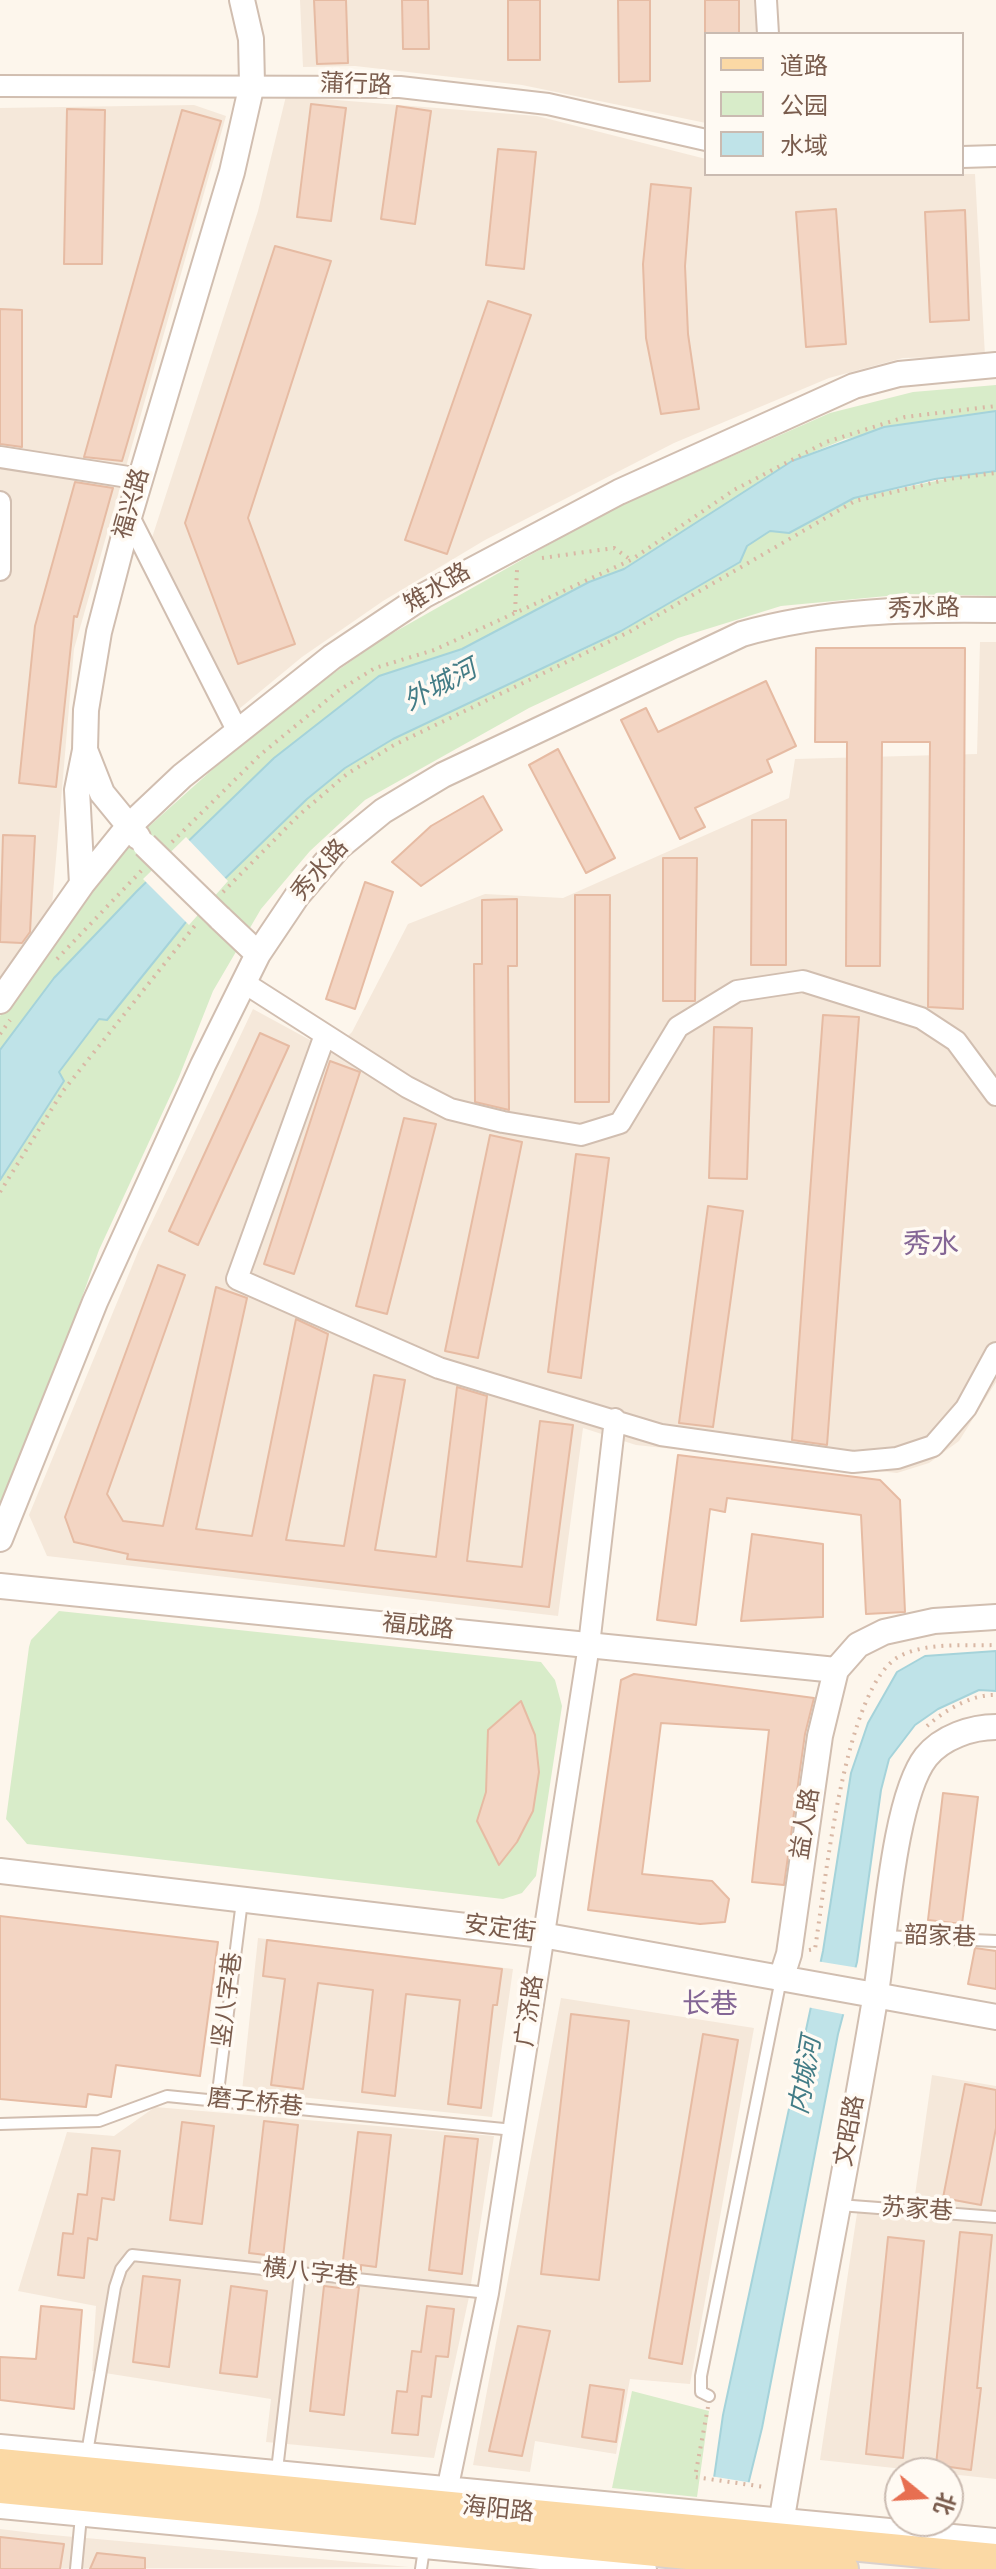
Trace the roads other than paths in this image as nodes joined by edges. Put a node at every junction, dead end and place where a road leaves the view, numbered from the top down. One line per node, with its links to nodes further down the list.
1 (242, 0): 4 (street, 福兴路)
2 (766, 0): 3 (street)
3 (768, 32)
4 (252, 84): 5 (street, 蒲行路); 6 (street, 蒲行路); 11 (street, 福兴路)
5 (0, 86)
6 (704, 140)
7 (996, 156): 8 (street)
8 (964, 157)
9 (996, 365): 16 (street, 雉水路)
10 (0, 457): 11 (street)
11 (141, 479): 13 (street, 福兴路)
12 (0, 502): 14 (street)
13 (129, 517): 16 (street); 17 (street, 福兴路)
14 (0, 570)
15 (996, 610): 20 (street, 秀水路)
16 (237, 730): 18 (street, 雉水路)
17 (85, 750): 18 (street, 福兴路); 19 (street)
18 (128, 827): 19 (street, 雉水路); 20 (street, 福兴路, bridge)
19 (82, 884): 22 (street, 雉水路)
20 (258, 954): 21 (street, 秀水路)
21 (243, 982): 23 (street); 27 (street, 秀水路)
22 (9, 1006)
23 (325, 1035): 24 (street); 26 (street)
24 (996, 1095)
25 (996, 1353): 26 (street)
26 (615, 1419): 30 (street, 广济路)
27 (0, 1539)
28 (0, 1586): 30 (street, 福成路)
29 (996, 1617): 31 (street)
30 (589, 1645): 31 (street, 福成路); 35 (street, 广济路)
31 (836, 1670): 38 (street, 益人路)
32 (996, 1727): 36 (street, 文昭路)
33 (0, 1871): 34 (street, 安定街)
34 (242, 1899): 35 (street, 安定街); 41 (lane, 竖八字巷)
35 (542, 1935): 38 (street, 安定街); 43 (street, 广济路)
36 (883, 1936): 37 (lane, 韶家巷); 39 (street, 文昭路)
37 (996, 1941)
38 (786, 1980): 39 (street, 安定街); 48 (lane)
39 (870, 1994): 40 (street, 安定街); 44 (street, 文昭路)
40 (996, 2017)
41 (217, 2100): 42 (lane, 磨子桥巷); 43 (lane, 磨子桥巷)
42 (0, 2124)
43 (514, 2130): 47 (street, 广济路)
44 (838, 2205): 45 (lane, 苏家巷); 59 (street, 文昭路)
45 (996, 2217)
46 (300, 2273): 47 (lane, 横八字巷); 50 (lane, 横八字巷); 52 (lane)
47 (488, 2293): 56 (street, 广济路)
48 (709, 2396)
49 (0, 2445): 50 (street)
50 (87, 2453): 52 (street)
51 (0, 2464): 56 (main road, 海阳路)
52 (277, 2470): 56 (street)
53 (0, 2488): 56 (main road, 海阳路)
54 (0, 2508): 55 (street)
55 (81, 2516): 56 (street); 61 (lane)
56 (434, 2527): 57 (main road, 海阳路); 57 (street); 62 (street)
57 (687, 2531): 59 (main road, 海阳路); 59 (street)
58 (996, 2539): 59 (street)
59 (765, 2543): 60 (main road, 海阳路); 63 (main road, 海阳路)
60 (996, 2559)
61 (76, 2569)
62 (646, 2569)
63 (843, 2569)

